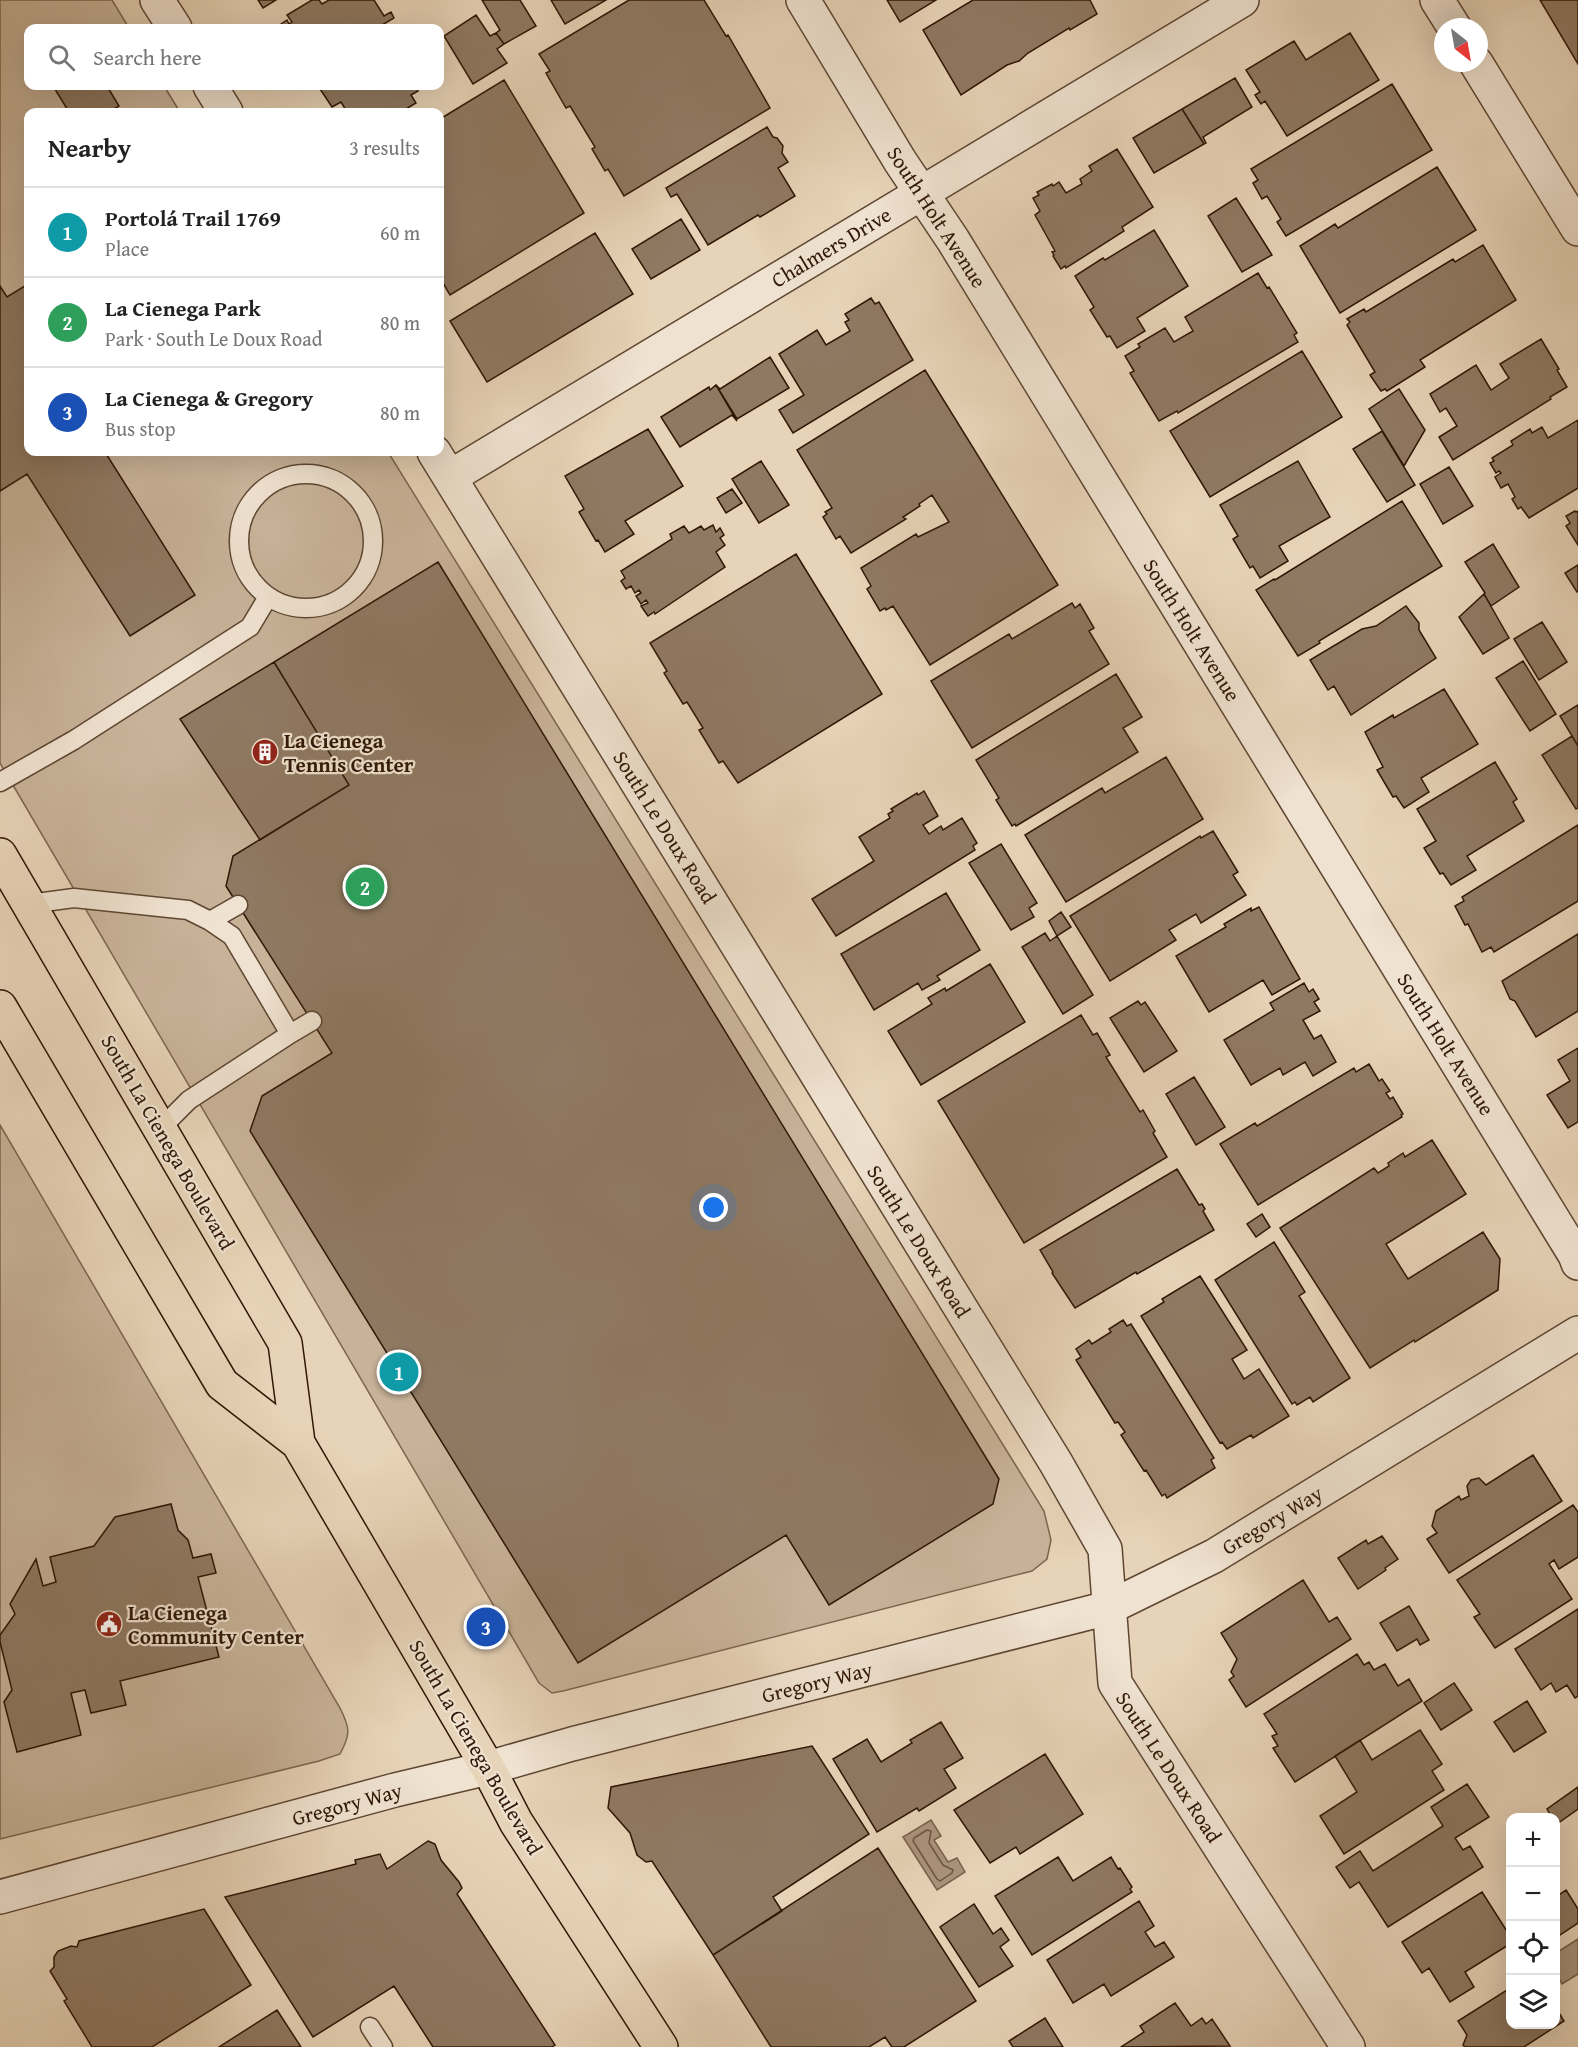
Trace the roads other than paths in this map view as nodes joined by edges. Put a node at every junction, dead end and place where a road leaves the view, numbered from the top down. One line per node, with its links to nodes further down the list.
1 (157, 0): 6 (street)
2 (802, 0): 10 (street, South Holt Avenue)
3 (1242, 0): 10 (street, Chalmers Drive)
4 (1437, 0): 5 (street)
5 (1448, 18)
6 (172, 24)
7 (1482, 72): 11 (street)
8 (212, 90): 9 (street)
9 (224, 108)
10 (922, 192): 12 (street, Chalmers Drive); 23 (street, South Holt Avenue)
11 (1578, 229)
12 (442, 464): 26 (street, South Le Doux Road)
13 (268, 597): 13 (lane); 14 (lane)
14 (0, 782)
15 (0, 855): 16 (main road, South La Cienega Boulevard)
16 (29, 904): 18 (lane); 22 (main road, South La Cienega Boulevard)
17 (238, 905): 18 (lane)
18 (210, 921): 21 (lane)
19 (0, 1007): 25 (main road, South La Cienega Boulevard)
20 (312, 1021): 21 (lane)
21 (290, 1034): 22 (lane)
22 (160, 1129): 25 (main road, South La Cienega Boulevard)
23 (1578, 1263)
24 (1578, 1333): 26 (street, Gregory Way)
25 (298, 1443): 27 (main road, South La Cienega Boulevard)
26 (1108, 1608): 27 (street, Gregory Way); 32 (street, South Le Doux Road)
27 (488, 1768): 28 (street, Gregory Way); 31 (main road, South La Cienega Boulevard)
28 (0, 1897)
29 (370, 2027): 30 (lane)
30 (382, 2047)
31 (661, 2047)
32 (1348, 2047)

